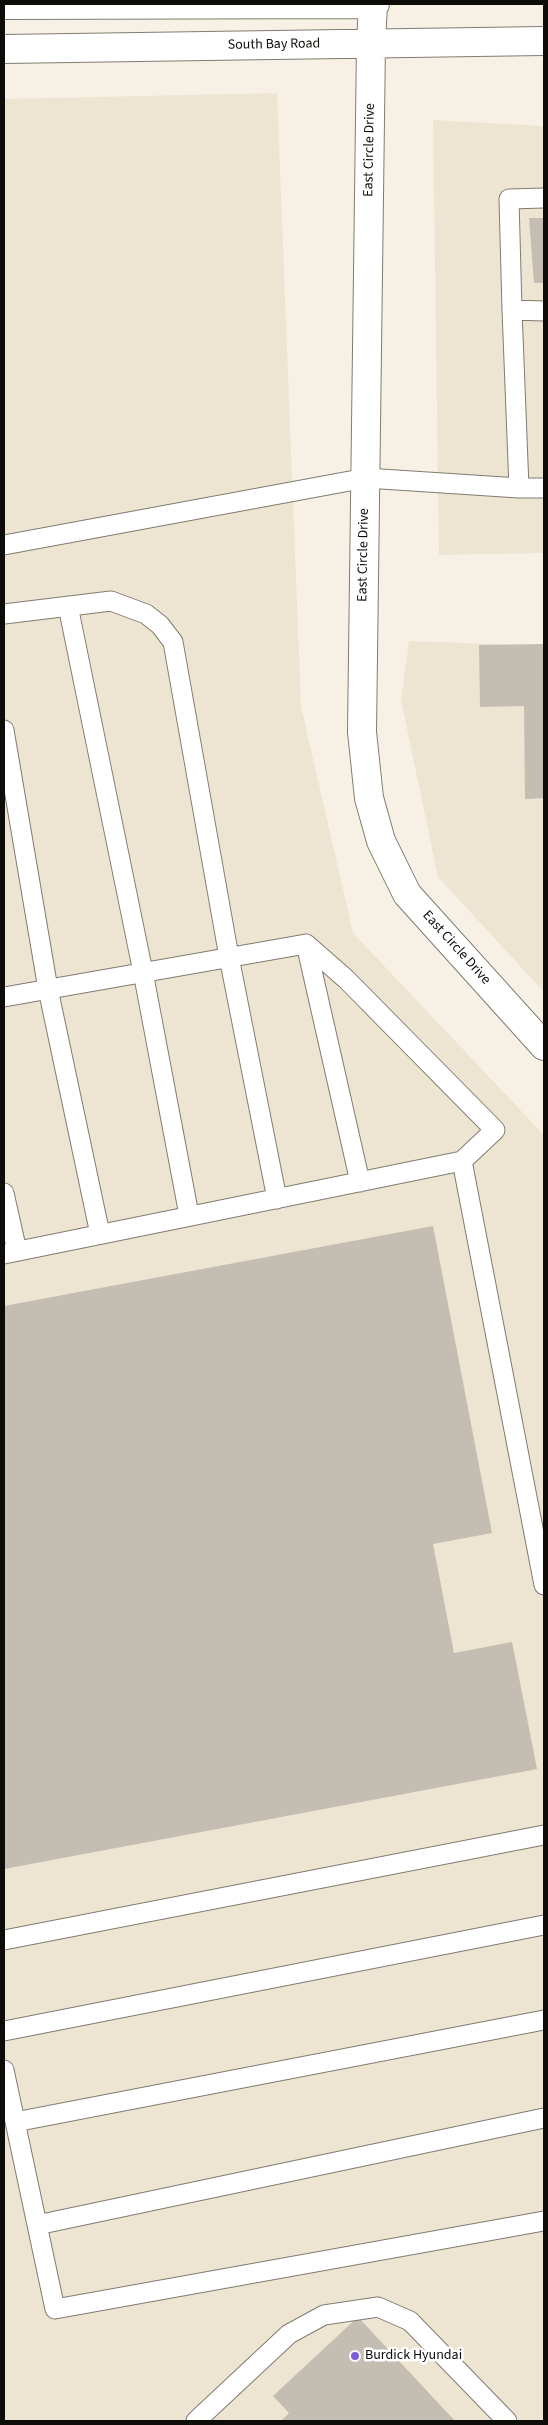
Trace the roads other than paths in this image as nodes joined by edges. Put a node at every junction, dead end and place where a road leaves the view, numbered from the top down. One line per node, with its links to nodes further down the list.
1 (374, 4): 2 (street); 4 (street, East Circle Drive)
2 (4, 5)
3 (544, 41): 4 (street, South Bay Road)
4 (371, 43): 5 (street, South Bay Road); 9 (street, East Circle Drive)
5 (4, 49)
6 (544, 198): 7 (lane)
7 (512, 310): 8 (lane); 10 (lane)
8 (544, 311)
9 (366, 478): 10 (lane); 12 (lane); 21 (street, East Circle Drive)
10 (519, 488): 11 (lane)
11 (544, 488)
12 (4, 545)
13 (68, 606): 14 (lane); 17 (lane); 18 (lane)
14 (4, 614)
15 (4, 730): 19 (lane)
16 (306, 944): 17 (lane); 22 (lane); 23 (lane)
17 (229, 957): 18 (lane); 25 (lane)
18 (143, 972): 19 (lane); 26 (lane)
19 (48, 989): 20 (lane); 27 (lane)
20 (4, 996)
21 (544, 1046)
22 (462, 1161): 23 (lane); 29 (lane)
23 (360, 1182): 25 (lane)
24 (4, 1193): 28 (lane)
25 (277, 1199): 26 (lane)
26 (189, 1215): 27 (lane)
27 (100, 1234): 28 (lane)
28 (10, 1252)
29 (544, 1585)
30 (544, 1835): 32 (lane)
31 (544, 1925): 34 (lane)
32 (4, 1940)
33 (544, 2020): 37 (lane)
34 (4, 2031)
35 (4, 2070): 37 (lane)
36 (544, 2118): 39 (lane)
37 (15, 2122): 39 (lane)
38 (544, 2221): 39 (lane)
39 (37, 2225)
40 (196, 2421): 41 (lane)
41 (507, 2421)

